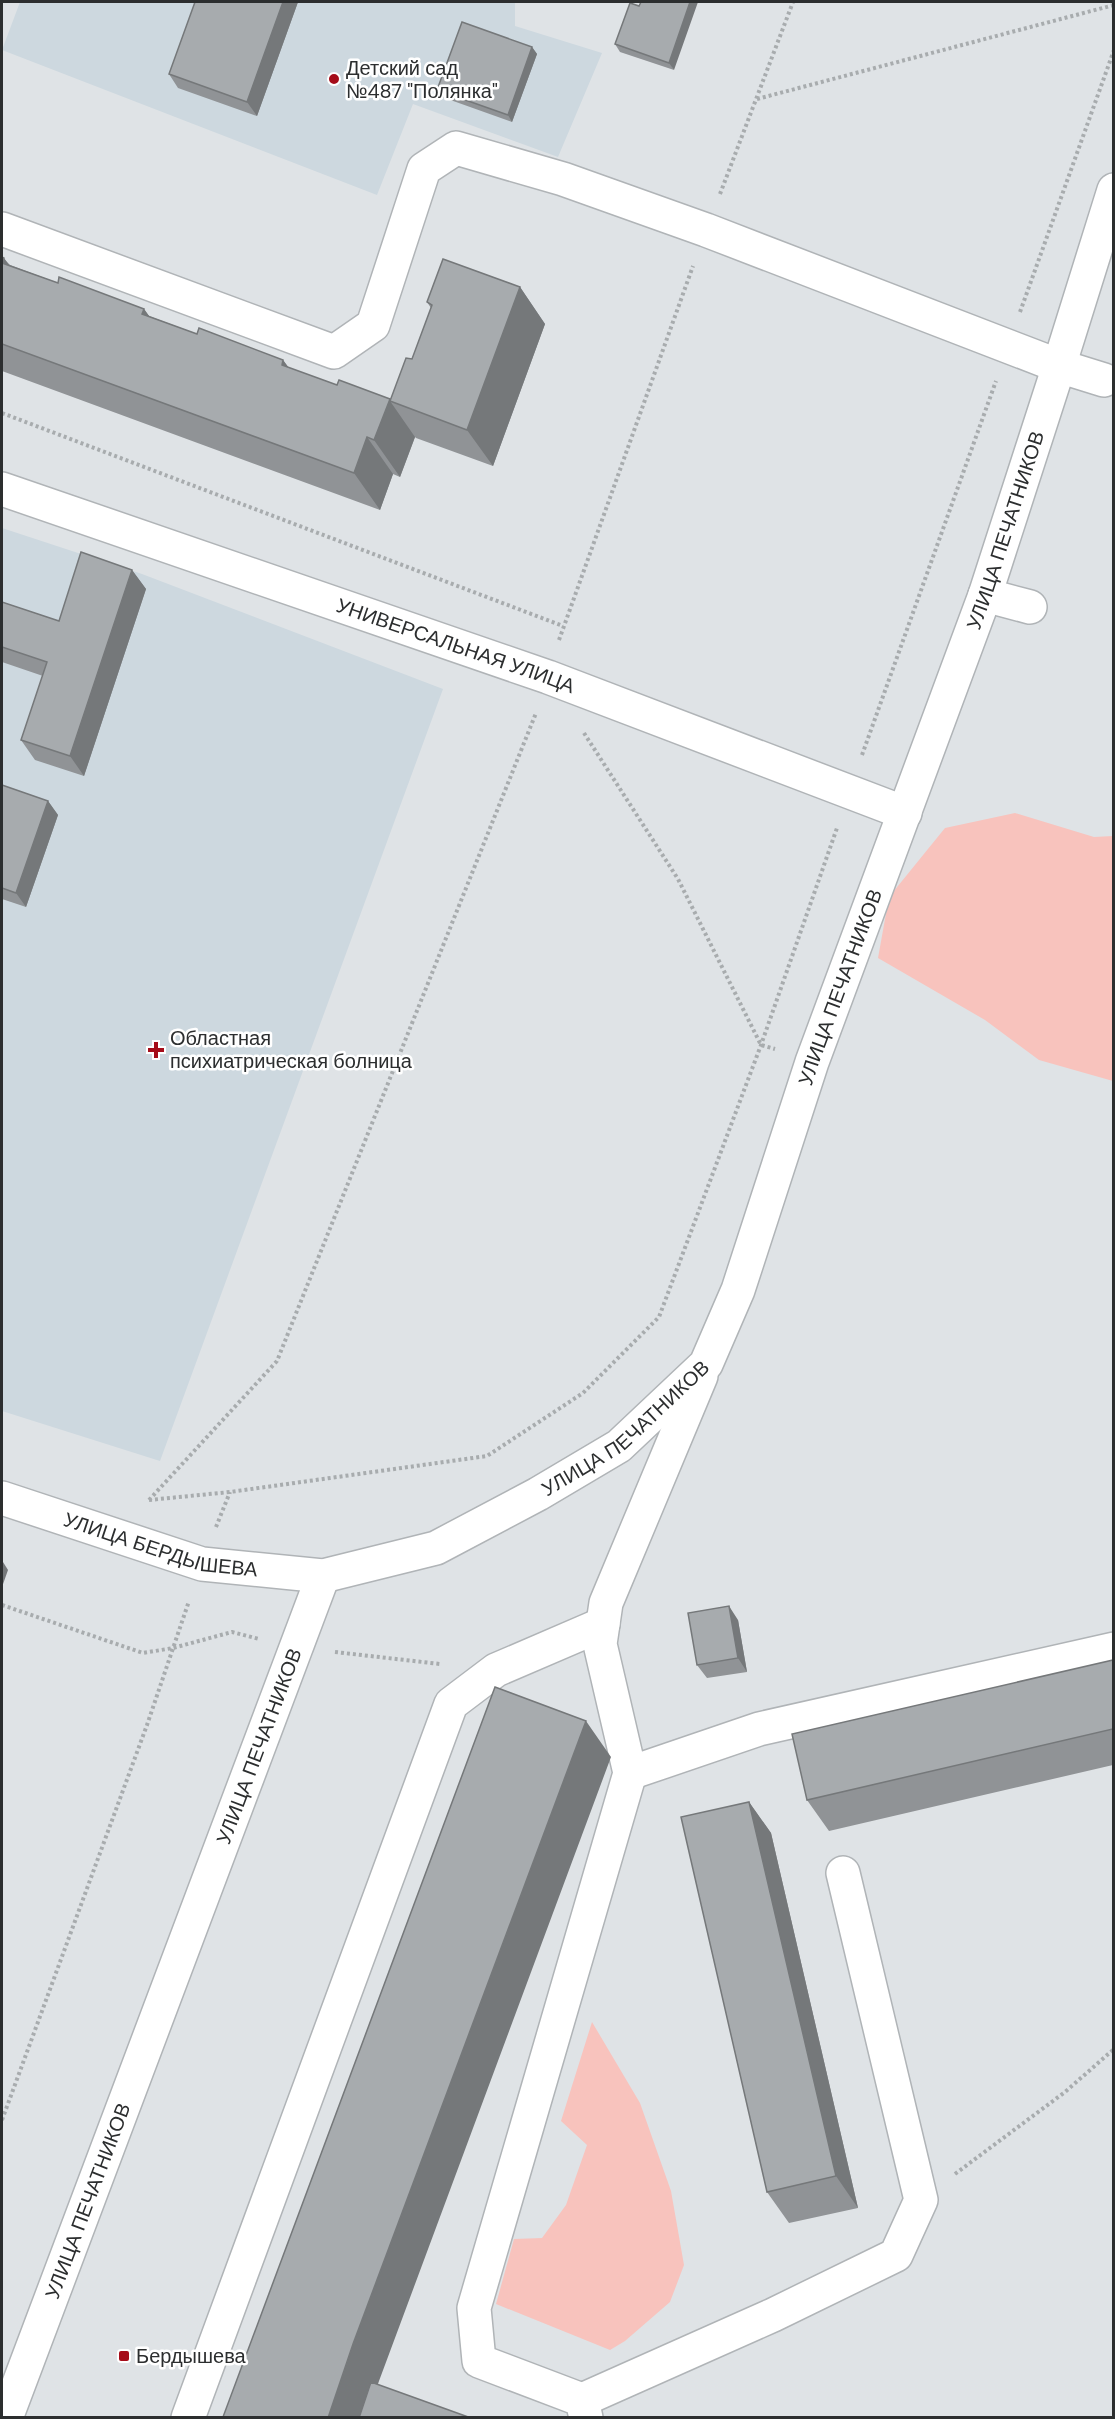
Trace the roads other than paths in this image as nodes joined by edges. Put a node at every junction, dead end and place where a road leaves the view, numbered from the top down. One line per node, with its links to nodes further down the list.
1 (1113, 190): 3 (street, УЛИЦА ПЕЧАТНИКОВ)
2 (2, 229): 3 (street)
3 (1059, 366): 4 (street); 6 (street, УЛИЦА ПЕЧАТНИКОВ)
4 (1104, 380)
5 (2, 489): 8 (street, УНИВЕРСАЛЬНАЯ УЛИЦА)
6 (985, 595): 7 (street); 8 (street, УЛИЦА ПЕЧАТНИКОВ)
7 (1030, 607)
8 (904, 813): 9 (street, УЛИЦА ПЕЧАТНИКОВ)
9 (706, 1364): 11 (street, УЛИЦА ПЕЧАТНИКОВ); 12 (street)
10 (2, 1498): 11 (street, УЛИЦА БЕРДЫШЕВА)
11 (323, 1576): 17 (street, УЛИЦА ПЕЧАТНИКОВ)
12 (603, 1624): 14 (street); 18 (street)
13 (1113, 1649): 14 (street)
14 (630, 1773): 16 (street)
15 (843, 1873): 16 (street)
16 (584, 2409)
17 (6, 2418)
18 (188, 2418)

